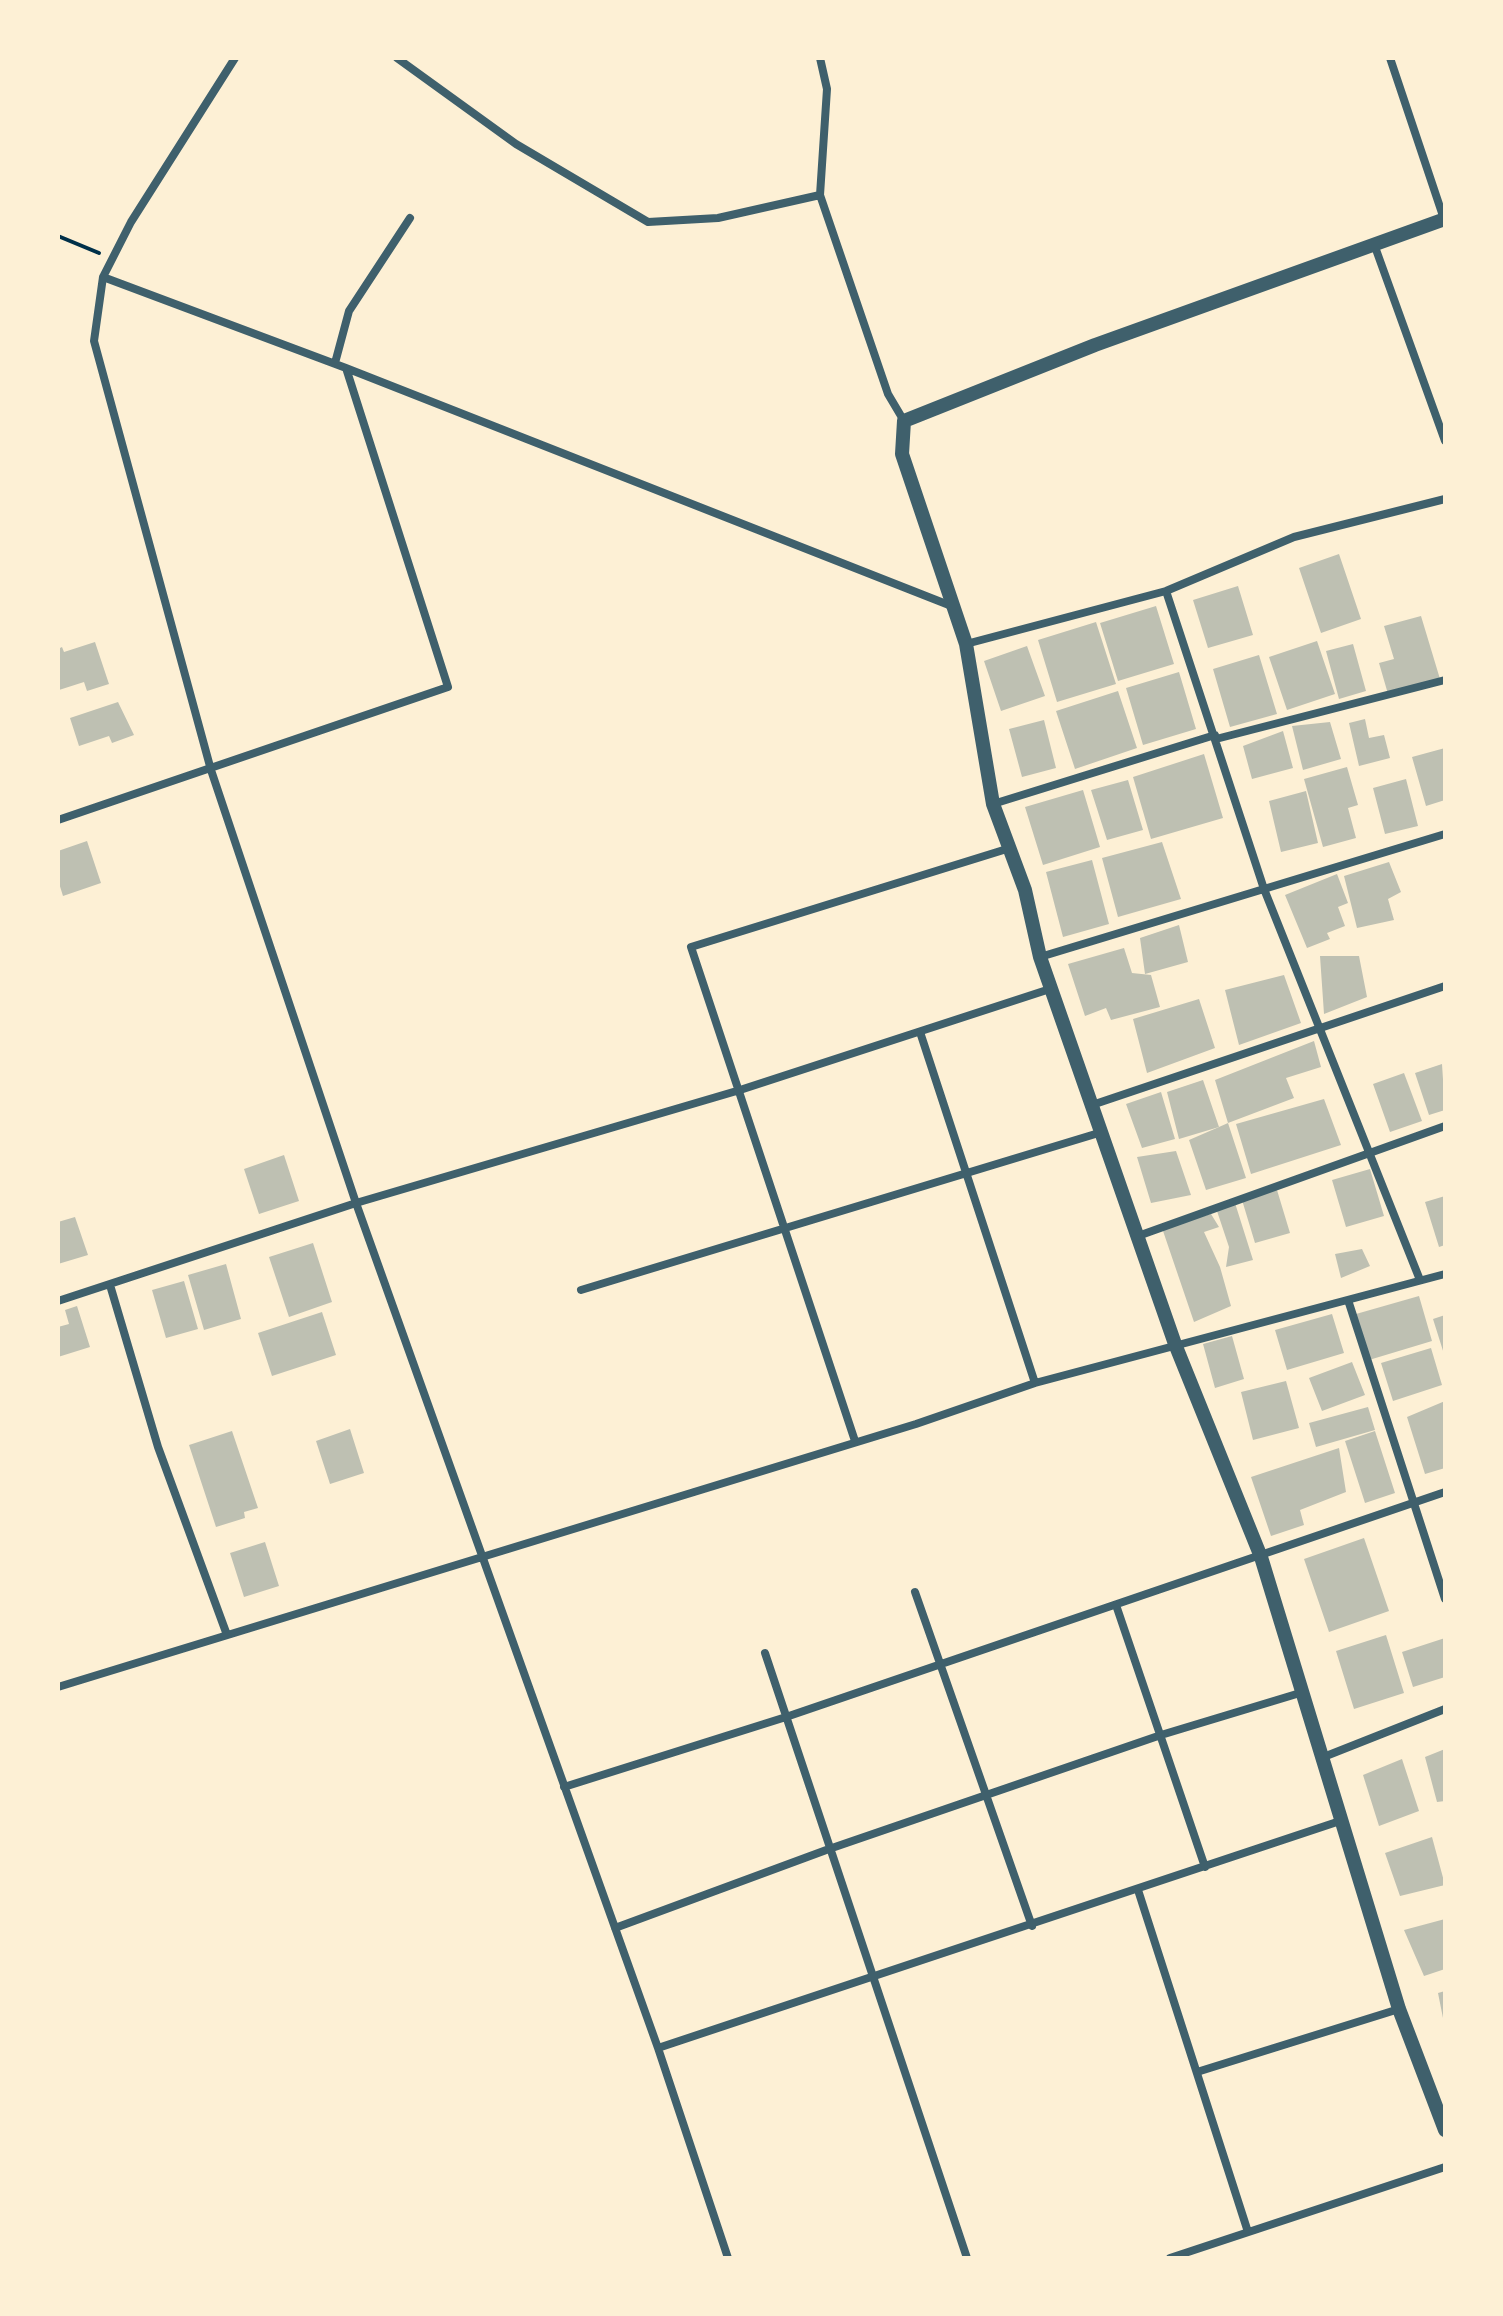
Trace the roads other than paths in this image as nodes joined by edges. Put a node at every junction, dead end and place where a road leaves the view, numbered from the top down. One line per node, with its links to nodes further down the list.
1 (235, 58): 9 (street)
2 (397, 58): 5 (street)
3 (820, 58): 5 (street)
4 (1390, 58): 7 (street)
5 (820, 195): 12 (street)
6 (410, 218): 10 (street)
7 (1444, 219): 8 (street)
8 (1374, 244): 12 (street); 13 (street)
9 (103, 277): 10 (street); 20 (street)
10 (335, 363): 11 (street)
11 (346, 368): 16 (street); 20 (street)
12 (904, 421): 16 (street)
13 (1445, 441)
14 (1444, 501): 15 (street)
15 (1166, 591): 17 (street); 19 (street)
16 (955, 607): 17 (street)
17 (966, 644): 21 (street)
18 (1445, 680): 19 (street)
19 (1216, 737): 21 (street); 25 (street)
20 (211, 770): 22 (street); 37 (street)
21 (993, 804): 24 (street)
22 (58, 820)
23 (1445, 834): 25 (street)
24 (1010, 848): 26 (street); 31 (street)
25 (1264, 889): 26 (street); 29 (street)
26 (1040, 957): 28 (street)
27 (1445, 986): 29 (street)
28 (1054, 988): 30 (street); 32 (street)
29 (1318, 1028): 32 (street); 35 (street)
30 (920, 1032): 31 (street); 36 (street)
31 (740, 1090): 37 (street); 38 (street)
32 (1092, 1105): 34 (street)
33 (1445, 1126): 35 (street)
34 (1102, 1132): 36 (street); 39 (street)
35 (1367, 1152): 39 (street); 41 (street)
36 (967, 1174): 38 (street); 47 (street)
37 (356, 1203): 42 (street); 52 (street)
38 (786, 1230): 43 (street); 48 (street)
39 (1138, 1236): 46 (street)
40 (1445, 1274): 41 (street)
41 (1420, 1280): 44 (street)
42 (110, 1285): 45 (street); 56 (street)
43 (581, 1290)
44 (1348, 1300): 46 (street); 50 (street)
45 (58, 1301)
46 (1175, 1344): 47 (street); 51 (street)
47 (1035, 1383): 48 (street)
48 (855, 1441): 52 (street)
49 (1445, 1492): 50 (street)
50 (1416, 1502): 51 (street); 54 (street)
51 (1261, 1557): 55 (street); 60 (street)
52 (482, 1558): 56 (street); 65 (street)
53 (915, 1592): 58 (street)
54 (1445, 1599)
55 (1116, 1605): 58 (street); 63 (street)
56 (227, 1635): 59 (street)
57 (765, 1653): 62 (street)
58 (941, 1663): 62 (street); 66 (street)
59 (58, 1687)
60 (1300, 1693): 63 (street); 64 (street)
61 (1445, 1709): 64 (street)
62 (786, 1717): 65 (street); 68 (street)
63 (1161, 1735): 66 (street); 69 (street)
64 (1320, 1759): 67 (street)
65 (564, 1787): 72 (street)
66 (988, 1794): 68 (street); 71 (street)
67 (1340, 1821): 69 (street); 74 (street)
68 (829, 1849): 72 (street); 73 (street)
69 (1205, 1867): 70 (street)
70 (1138, 1890): 71 (street); 76 (street)
71 (1032, 1926): 73 (street)
72 (615, 1928): 75 (street)
73 (872, 1980): 75 (street); 81 (street)
74 (1399, 2009): 76 (street); 77 (street)
75 (658, 2048): 80 (street)
76 (1197, 2072): 79 (street)
77 (1444, 2128)
78 (1445, 2167): 79 (street)
79 (1248, 2232): 82 (street)
80 (728, 2258)
81 (967, 2258)
82 (1170, 2258)

